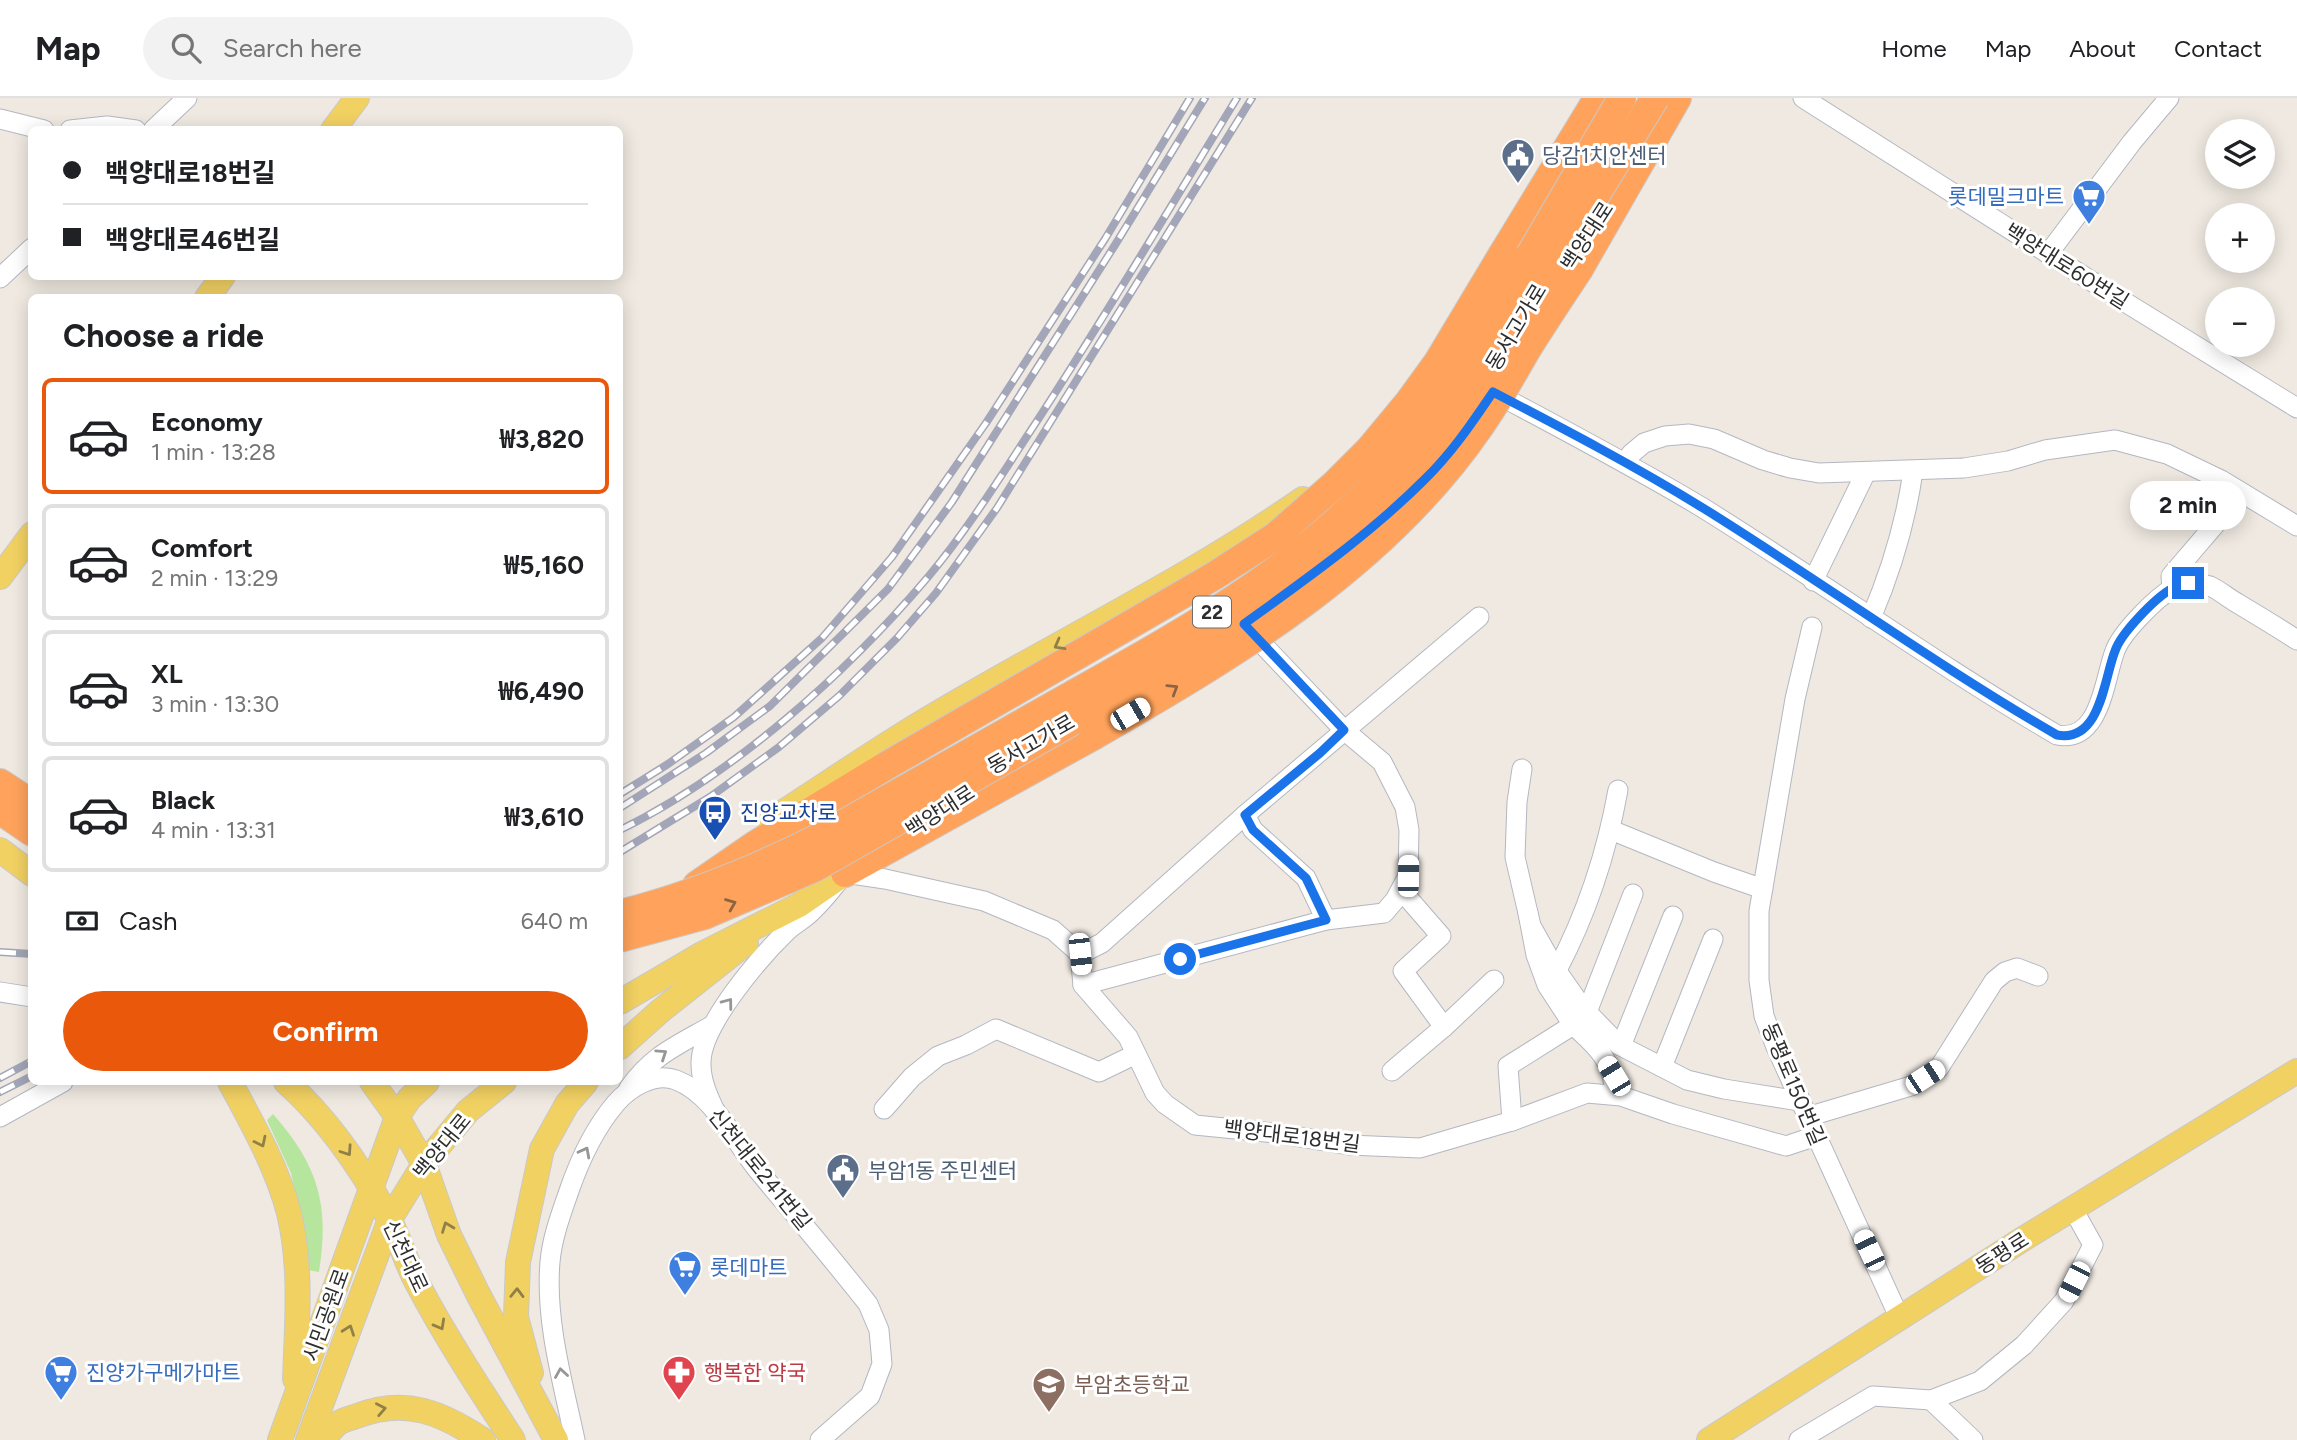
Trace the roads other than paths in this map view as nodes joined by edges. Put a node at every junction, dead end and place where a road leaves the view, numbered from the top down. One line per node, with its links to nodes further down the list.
1 (187, 98): 11 (street)
2 (357, 98): 12 (main road)
3 (1598, 98): 55 (highway, bridge)
4 (1611, 98): 13 (main road)
5 (1622, 98): 51 (highway, 동서고가로 / 22, bridge)
6 (1803, 98): 15 (street, 백양대로60번길)
7 (2169, 98): 15 (street)
8 (1668, 101): 17 (main road, 백양대로); 46 (highway, one-way to 8, bridge); 58 (highway, 동서고가로 / 22, one-way to 8, bridge)
9 (0, 118): 10 (street)
10 (29, 126)
11 (157, 126)
12 (336, 126)
13 (1529, 237): 56 (main road, one-way to 56); 57 (main road)
14 (28, 252): 16 (street)
15 (2048, 254): 18 (street, 백양대로60번길)
16 (0, 278)
17 (1493, 392): 19 (street); 30 (main road, 백양대로)
18 (2297, 408)
19 (1625, 463): 21 (street); 26 (street)
20 (1913, 471): 21 (street); 22 (street); 29 (street)
21 (1866, 472): 26 (street)
22 (2242, 493): 23 (street); 27 (street)
23 (2297, 526)
24 (28, 539): 25 (main road)
25 (0, 577)
26 (1812, 580): 29 (street)
27 (2172, 589): 29 (street); 32 (street)
28 (1479, 617): 33 (street)
29 (1871, 618)
30 (1244, 624): 33 (street); 46 (main road, 백양대로)
31 (1812, 627): 47 (street, 동평로150번길)
32 (2297, 640)
33 (1344, 730): 41 (street); 48 (street)
34 (1522, 769): 52 (street)
35 (0, 770): 38 (main road)
36 (0, 783): 39 (highway)
37 (1618, 790): 43 (street)
38 (28, 791)
39 (28, 801)
40 (0, 810): 42 (highway)
41 (1245, 815): 54 (street); 60 (street)
42 (28, 829)
43 (1611, 830): 47 (street); 61 (street)
44 (0, 850): 45 (main road)
45 (28, 871)
46 (845, 873): 50 (main road, 백양대로); 60 (street); 69 (street, one-way to 46)
47 (1763, 889): 87 (street, 동평로150번길)
48 (1401, 890): 54 (street); 70 (street)
49 (1633, 894): 68 (street)
50 (799, 905): 67 (main road, 백양대로); 71 (main road)
51 (623, 913)
52 (1528, 913): 61 (street); 68 (street)
53 (1673, 916): 72 (street)
54 (1326, 920): 64 (street)
55 (623, 935)
56 (623, 935)
57 (623, 935)
58 (623, 936)
59 (1713, 939): 74 (street)
60 (1080, 954): 64 (street)
61 (1557, 970): 68 (street)
62 (2038, 976): 87 (street)
63 (1494, 980): 70 (street)
64 (1083, 985): 73 (street, 백양대로18번길)
65 (0, 992): 66 (street)
66 (28, 996)
67 (623, 1000)
68 (1580, 1018): 72 (street); 85 (street); 91 (street)
69 (711, 1026): 84 (street, one-way to 69); 88 (street)
70 (1444, 1027): 75 (street)
71 (623, 1044)
72 (1621, 1046): 74 (street)
73 (1136, 1054): 86 (street); 91 (street, 백양대로18번길)
74 (1662, 1067): 87 (street)
75 (1392, 1071)
76 (2297, 1071): 95 (main road, 동평로)
77 (58, 1085): 89 (street)
78 (232, 1085): 99 (main road, one-way to 99)
79 (289, 1085): 94 (main road, 신천대로, one-way to 94)
80 (374, 1085): 90 (main road)
81 (424, 1085): 90 (main road, 백양대로)
82 (500, 1085): 93 (main road, 백양대로)
83 (583, 1085): 100 (main road, one-way to 83)
84 (624, 1095): 88 (street, 신천대로241번길); 106 (street, 신천대로241번길, one-way to 84)
85 (1615, 1096): 91 (street, 백양대로18번길); 92 (street, 백양대로18번길)
86 (884, 1109)
87 (1803, 1109): 92 (street, 동평로150번길)
88 (715, 1111): 107 (street, 신천대로241번길)
89 (0, 1117)
90 (397, 1117): 93 (main road); 94 (main road, 백양대로)
91 (1512, 1122)
92 (1816, 1136): 97 (street, 동평로150번길)
93 (424, 1164): 96 (main road, 백양대로); 100 (main road, one-way to 93)
94 (372, 1190): 96 (main road, 신천대로); 99 (main road, 시민공원로)
95 (2073, 1209): 97 (main road, 동평로); 98 (street)
96 (390, 1219): 102 (main road, 시민공원로, one-way to 96); 105 (main road, 신천대로, one-way to 105)
97 (1900, 1319): 108 (main road, 동평로)
98 (1931, 1400): 109 (street); 110 (street)
99 (294, 1403): 101 (main road, 시민공원로)
100 (553, 1435)
101 (280, 1440)
102 (308, 1440)
103 (323, 1440): 104 (main road, one-way to 104)
104 (484, 1440)
105 (513, 1440)
106 (575, 1440)
107 (820, 1440)
108 (1709, 1440)
109 (1800, 1440)
110 (1973, 1440)

